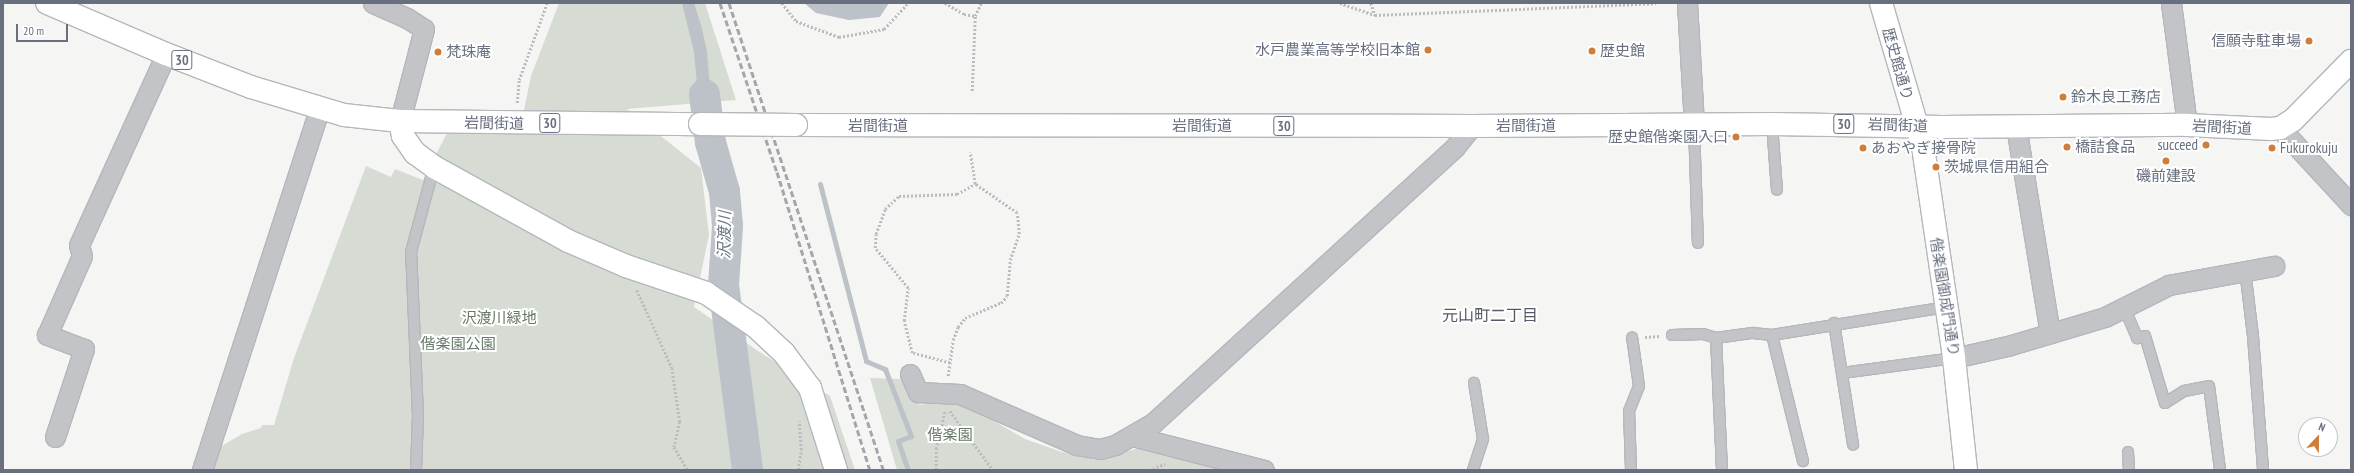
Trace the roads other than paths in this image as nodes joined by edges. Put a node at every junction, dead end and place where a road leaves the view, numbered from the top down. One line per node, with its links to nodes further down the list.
1 (47, 3): 6 (main road, 岩間街道 / 30)
2 (373, 3): 9 (street)
3 (1688, 3): 11 (street)
4 (1881, 3): 14 (main road, 歴史館通り)
5 (2171, 3): 12 (street)
6 (166, 54): 8 (main road, 岩間街道 / 30); 36 (street)
7 (2351, 61): 16 (main road)
8 (319, 110): 9 (main road, 岩間街道 / 30); 40 (street)
9 (400, 121): 13 (main road, 岩間街道 / 30, bridge); 17 (main road)
10 (1772, 124): 11 (main road, 岩間街道 / 30); 14 (main road, 岩間街道 / 30); 18 (lane)
11 (1694, 125): 13 (main road, 岩間街道 / 30); 20 (lane)
12 (2186, 125): 15 (main road, 岩間街道 / 30); 16 (main road, 岩間街道 / 30)
13 (1472, 126): 35 (street)
14 (1916, 126): 15 (main road, 岩間街道 / 30); 23 (main road, 偕楽園御成門通り)
15 (2016, 126): 26 (street)
16 (2280, 128): 19 (street)
17 (434, 167): 41 (lane); 42 (main road)
18 (1777, 190)
19 (2351, 205)
20 (1698, 244)
21 (2274, 266): 22 (street)
22 (2245, 270): 24 (street); 50 (lane)
23 (1946, 307): 25 (lane); 31 (main road, 偕楽園御成門通り)
24 (2124, 307): 26 (street); 49 (lane)
25 (1834, 324): 28 (lane); 32 (lane)
26 (2050, 332): 31 (street)
27 (1672, 335): 30 (lane)
28 (1772, 335): 30 (lane); 39 (lane)
29 (1632, 337): 45 (lane)
30 (1716, 338): 46 (lane)
31 (1954, 358): 32 (lane); 47 (main road, 偕楽園御成門通り)
32 (1842, 373): 37 (lane)
33 (910, 374): 35 (street)
34 (1474, 383): 44 (lane)
35 (1132, 436): 43 (street)
36 (55, 437)
37 (1853, 445)
38 (2128, 452): 48 (lane)
39 (1803, 460)
40 (202, 470)
41 (416, 470)
42 (836, 470)
43 (1264, 470)
44 (1473, 470)
45 (1631, 470)
46 (1722, 470)
47 (1966, 470)
48 (2129, 470)
49 (2220, 470)
50 (2263, 470)

